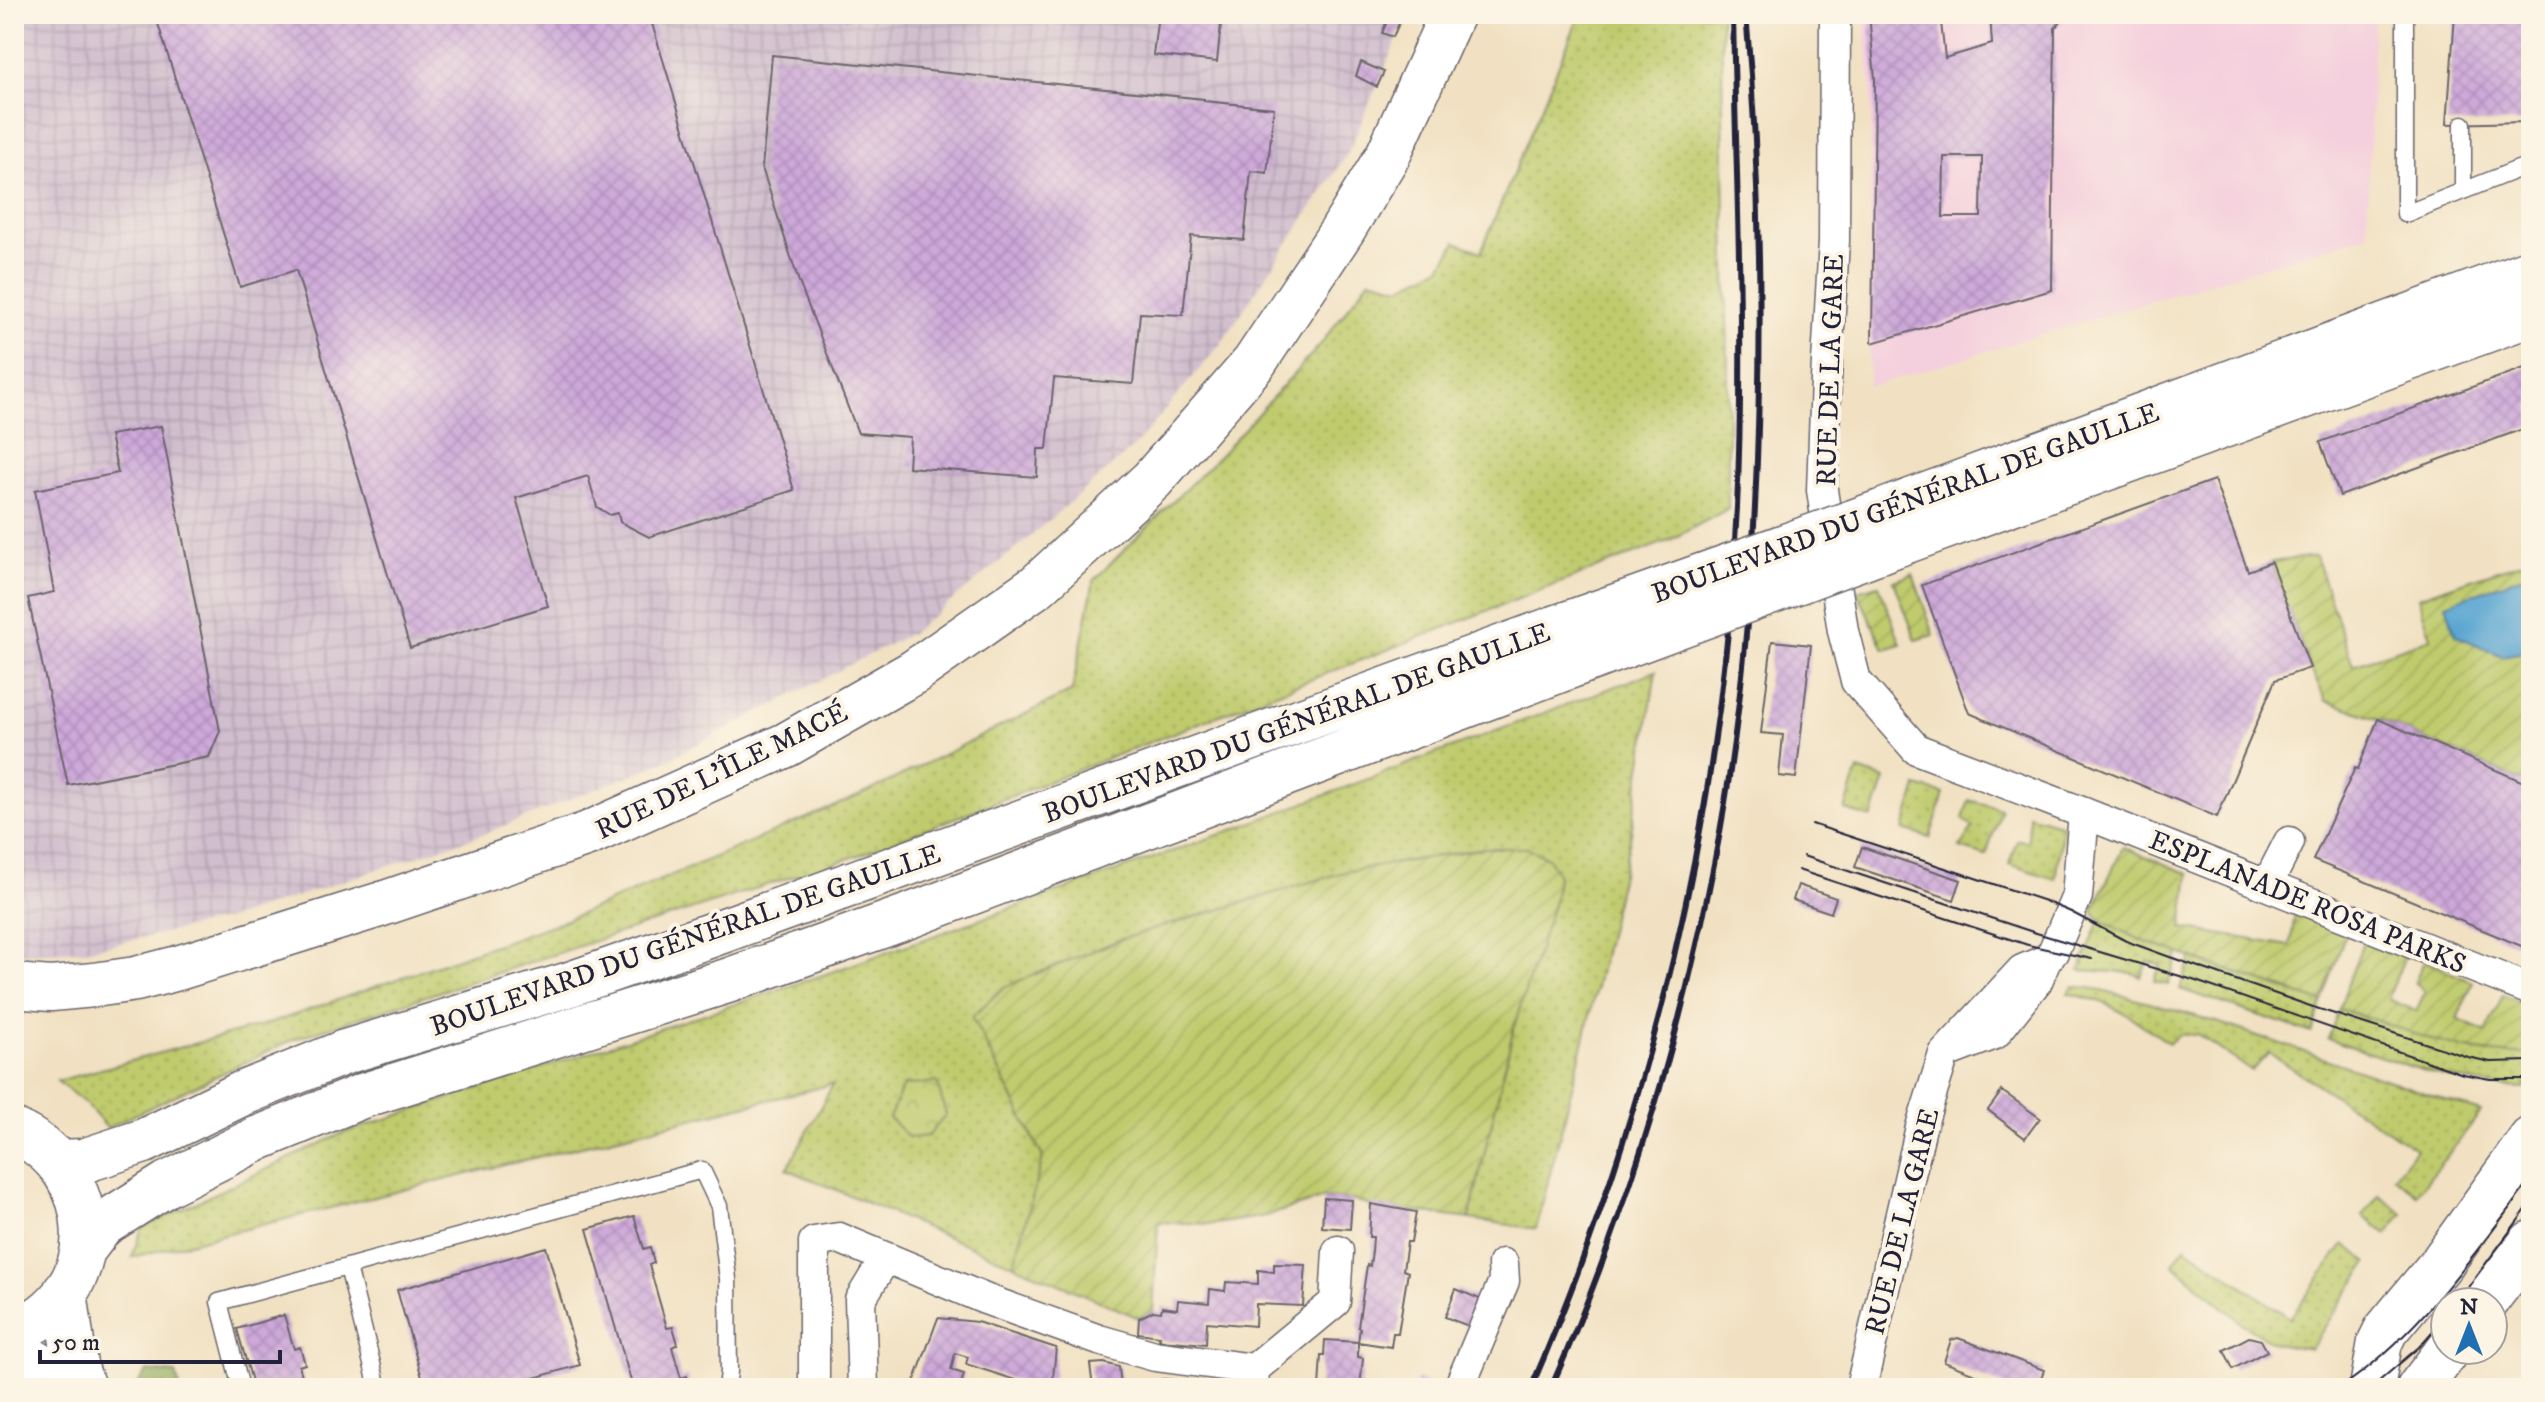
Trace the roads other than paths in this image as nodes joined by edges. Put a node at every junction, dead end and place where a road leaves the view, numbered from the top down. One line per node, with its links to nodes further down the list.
1 (1452, 14): 14 (main road, RUE DE L'ÎLE MACÉ)
2 (1835, 14): 11 (street, RUE DE LA GARE)
3 (2405, 14): 6 (lane)
4 (2463, 124): 6 (lane)
5 (2531, 164): 6 (lane)
6 (2463, 191)
7 (2531, 271): 9 (main road, BOULEVARD DU GÉNÉRAL DE GAULLE)
8 (2531, 314): 9 (main road, BOULEVARD DU GÉNÉRAL DE GAULLE)
9 (1887, 529): 10 (main road, BOULEVARD DU GÉNÉRAL DE GAULLE, bridge)
10 (1563, 647): 18 (main road, BOULEVARD DU GÉNÉRAL DE GAULLE); 20 (main road, BOULEVARD DU GÉNÉRAL DE GAULLE)
11 (2084, 813): 13 (street, ESPLANADE ROSA PARKS); 39 (street, RUE DE LA GARE)
12 (2289, 842): 13 (street)
13 (2267, 885): 15 (street, ESPLANADE ROSA PARKS)
14 (14, 986)
15 (2531, 990)
16 (14, 1131): 18 (main road)
17 (2531, 1139): 40 (main road)
18 (58, 1162): 20 (main road)
19 (2531, 1243): 25 (main road)
20 (83, 1250): 26 (main road)
21 (1338, 1251): 30 (street)
22 (885, 1259): 30 (street); 36 (street); 37 (street)
23 (1503, 1264): 38 (street)
24 (348, 1267): 33 (lane); 34 (lane); 35 (lane)
25 (2497, 1286)
26 (65, 1292): 27 (main road); 32 (main road)
27 (14, 1331)
28 (14, 1349): 31 (main road)
29 (2436, 1366): 41 (main road)
30 (1253, 1378)
31 (64, 1388)
32 (83, 1388)
33 (241, 1388)
34 (378, 1388)
35 (727, 1388)
36 (814, 1388)
37 (863, 1388)
38 (1459, 1388)
39 (1861, 1388)
40 (2372, 1388)
41 (2419, 1388)

